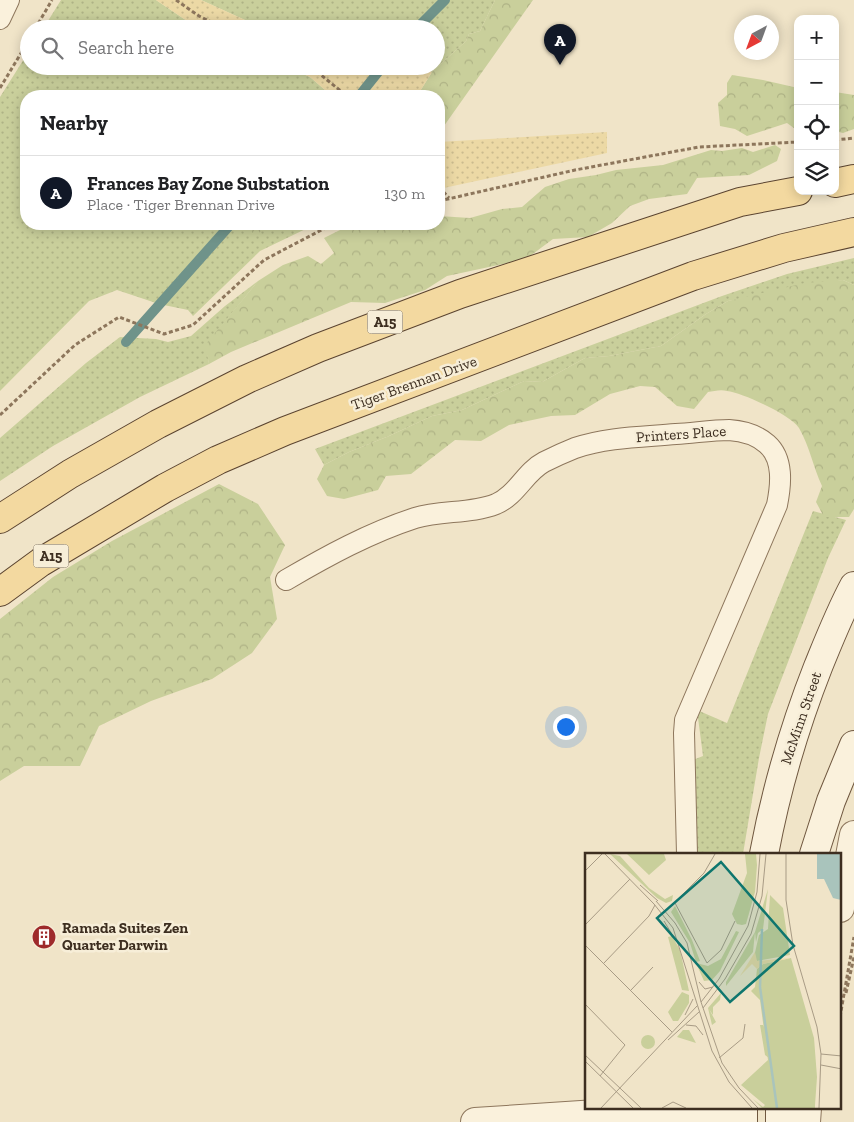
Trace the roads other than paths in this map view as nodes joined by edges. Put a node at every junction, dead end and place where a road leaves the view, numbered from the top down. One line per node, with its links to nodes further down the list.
1 (9, 0): 2 (lane)
2 (0, 19)
3 (854, 179): 4 (main road)
4 (839, 182)
5 (794, 191): 7 (main road, A15)
6 (854, 232): 10 (main road, Tiger Brennan Drive / A15)
7 (0, 519)
8 (286, 580): 13 (lane, Printers Place)
9 (854, 586): 14 (street, McMinn Street)
10 (0, 592)
11 (854, 745): 15 (street)
12 (854, 835): 16 (street)
13 (687, 853)
14 (764, 853)
15 (814, 853)
16 (842, 898)
17 (746, 1112): 18 (street)
18 (637, 1114): 19 (street)
19 (475, 1122)

